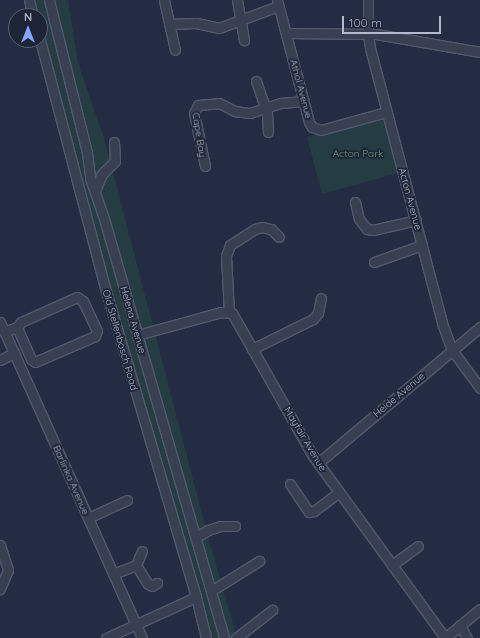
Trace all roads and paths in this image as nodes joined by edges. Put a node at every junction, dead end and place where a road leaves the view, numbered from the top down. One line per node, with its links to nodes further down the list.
1 (49, 0): 16 (street, Helena Avenue)
2 (164, 0): 7 (street)
3 (237, 0): 6 (street)
4 (368, 0): 9 (street, Acton Avenue)
5 (278, 3): 6 (street); 8 (street, Athol Avenue)
6 (241, 20): 7 (street); 10 (street)
7 (168, 24): 12 (street)
8 (286, 33): 9 (street); 15 (street, Athol Avenue)
9 (368, 34): 13 (street); 19 (street, Acton Avenue)
10 (244, 40)
11 (42, 48): 18 (street, Old Stellenbosch Road)
12 (175, 50)
13 (480, 52)
14 (256, 81): 17 (street)
15 (304, 101): 17 (street, Cape Bay); 19 (street, Athol Avenue)
16 (75, 107): 18 (street); 23 (street, Helena Avenue)
17 (266, 108): 20 (street); 22 (street, Cape Bay)
18 (58, 112): 30 (street, Old Stellenbosch Road)
19 (386, 112): 25 (street, Acton Avenue)
20 (268, 132)
21 (114, 142): 23 (street)
22 (205, 166)
23 (95, 191): 29 (street, Helena Avenue)
24 (355, 202): 25 (street)
25 (416, 220): 27 (street, Acton Avenue)
26 (279, 237): 32 (street)
27 (422, 244): 28 (street); 39 (street, Acton Avenue)
28 (374, 262)
29 (123, 286): 30 (street); 37 (street, Helena Avenue)
30 (106, 290): 43 (street, Old Stellenbosch Road)
31 (321, 298): 38 (street)
32 (229, 312): 37 (street); 38 (street, Mayfair Avenue)
33 (0, 322): 36 (street, Barlinka Avenue)
34 (17, 327): 34 (street); 36 (street)
35 (480, 327): 39 (street, Heide Avenue)
36 (4, 332): 40 (street, Barlinka Avenue)
37 (136, 335): 42 (street, Helena Avenue)
38 (252, 349): 45 (street, Mayfair Avenue)
39 (452, 350): 44 (street, Acton Avenue); 45 (street, Heide Avenue)
40 (14, 354): 41 (street); 49 (street, Barlinka Avenue)
41 (0, 360)
42 (150, 381): 43 (street); 51 (street, Helena Avenue)
43 (133, 387): 62 (street, Old Stellenbosch Road)
44 (480, 388)
45 (318, 463): 47 (street, Mayfair Avenue)
46 (290, 484): 47 (street)
47 (340, 492): 57 (street, Mayfair Avenue)
48 (127, 500): 49 (street)
49 (88, 518): 58 (street, Barlinka Avenue)
50 (235, 526): 51 (street)
51 (196, 537): 61 (street, Helena Avenue)
52 (0, 545): 60 (street)
53 (418, 546): 57 (street)
54 (142, 551): 56 (street)
55 (259, 561): 61 (street)
56 (136, 565): 58 (street); 59 (street)
57 (392, 565): 72 (street, Mayfair Avenue)
58 (114, 574): 65 (street, Barlinka Avenue)
59 (157, 584)
60 (0, 589)
61 (211, 591): 67 (street, Helena Avenue)
62 (196, 597): 65 (street); 70 (street, Old Stellenbosch Road)
63 (480, 609): 66 (street)
64 (272, 610): 71 (street)
65 (136, 624): 68 (street); 69 (street, Barlinka Avenue)
66 (460, 625): 72 (street); 73 (street)
67 (223, 635): 70 (street)
68 (106, 638)
69 (142, 638)
70 (206, 638)
71 (236, 638)
72 (445, 638)
73 (467, 638)

